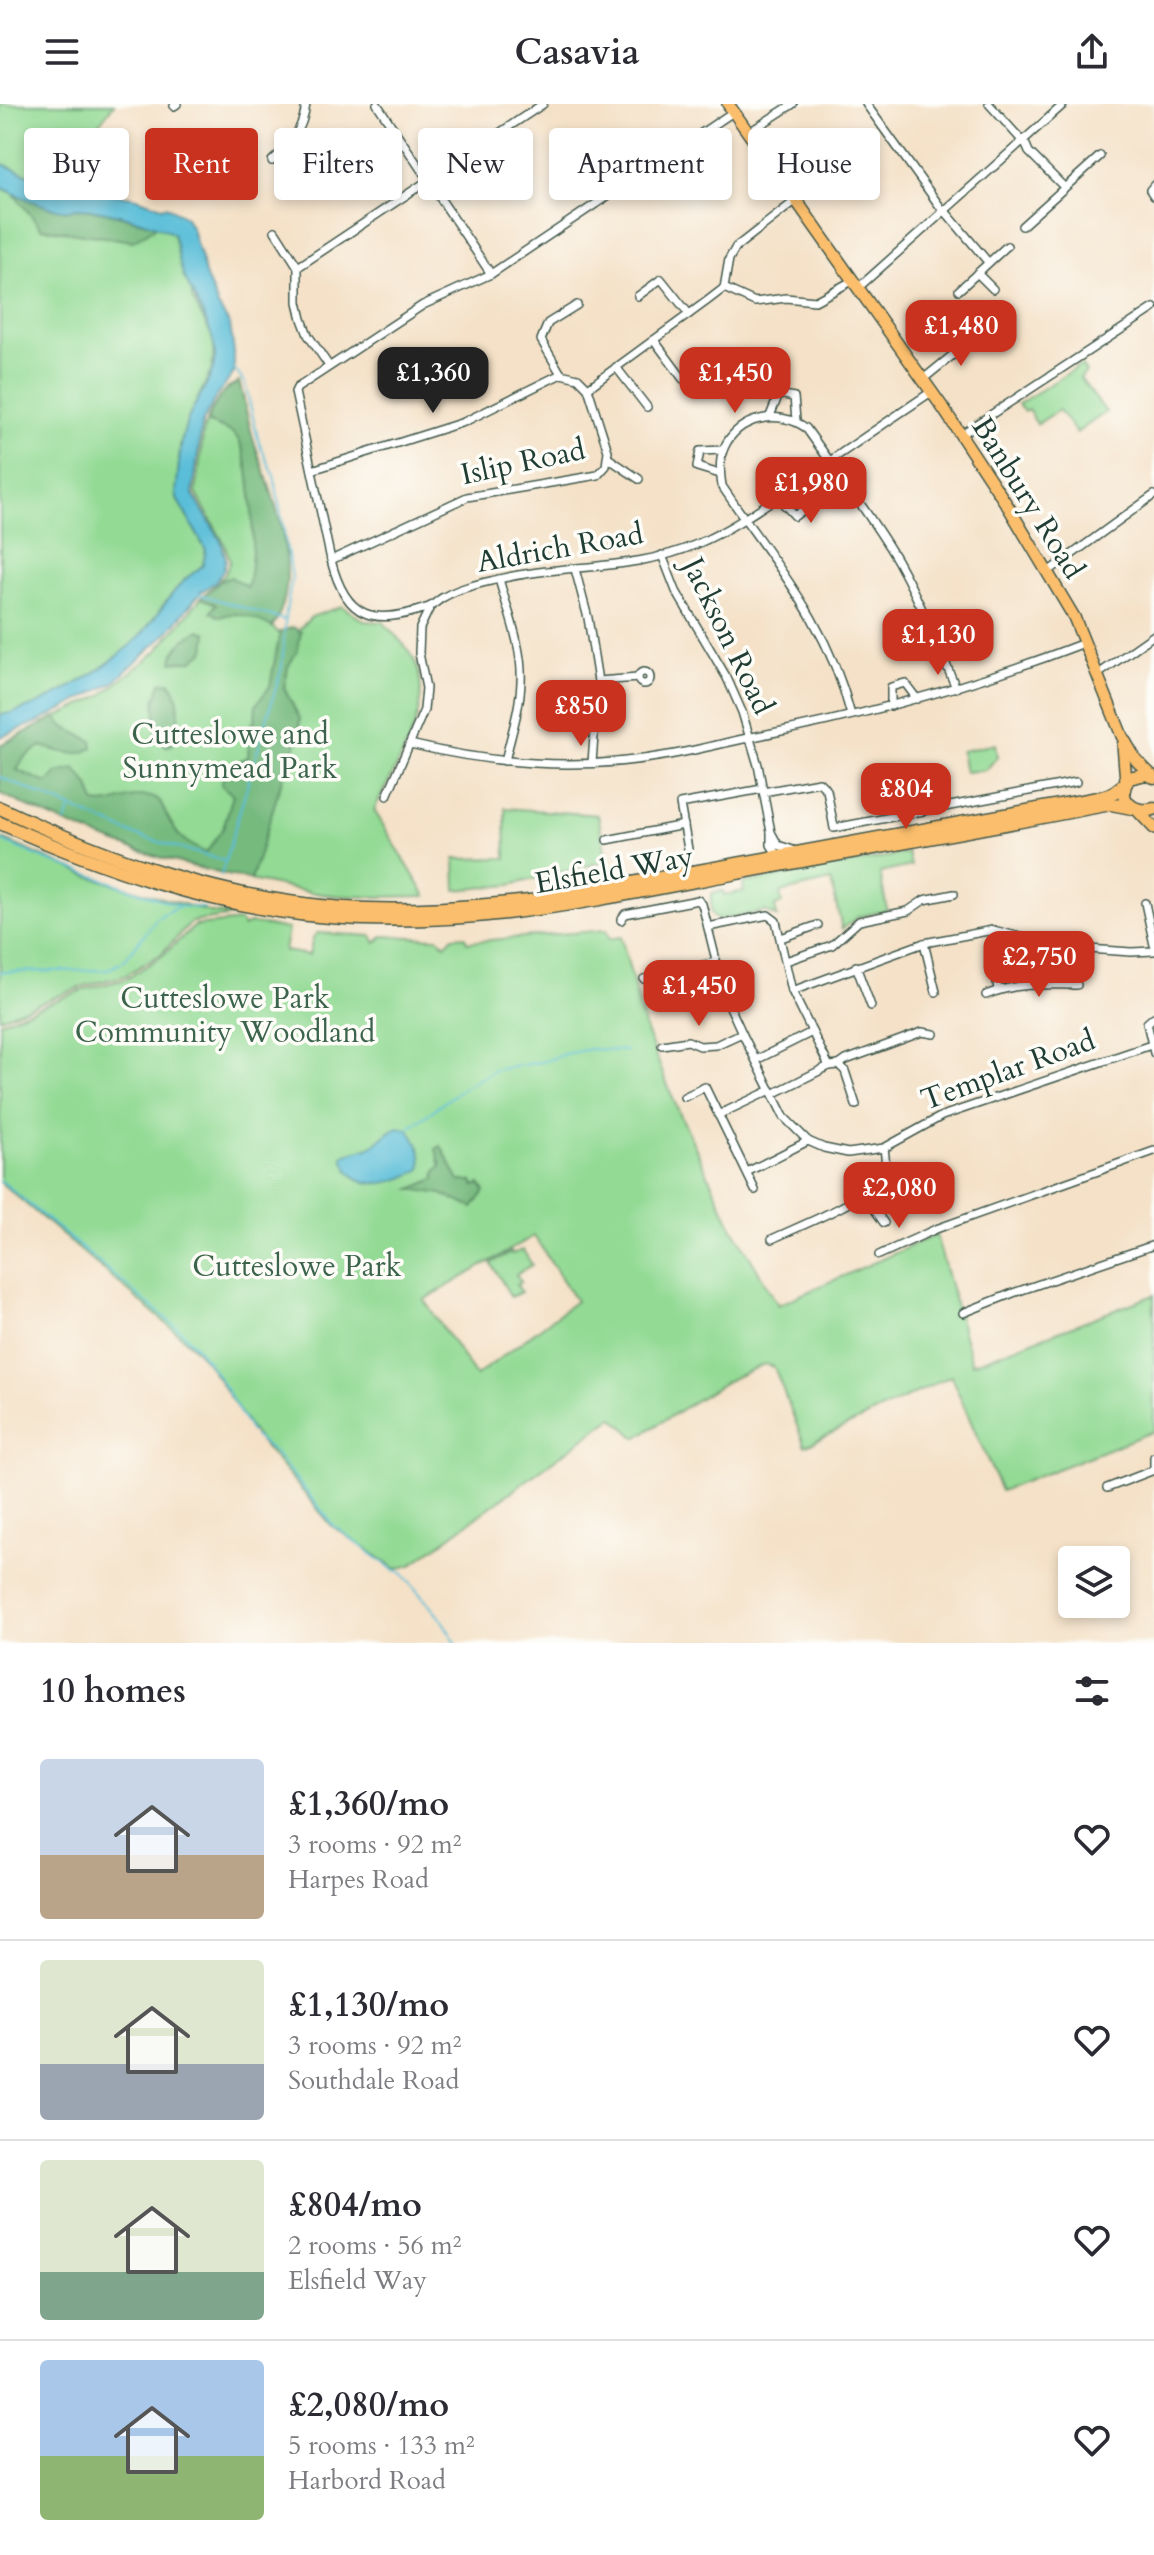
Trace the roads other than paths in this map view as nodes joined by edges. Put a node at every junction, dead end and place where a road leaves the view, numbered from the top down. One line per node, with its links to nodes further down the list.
1 (306, 104): 13 (street)
2 (377, 104): 14 (street)
3 (543, 104): 9 (street)
4 (793, 104): 10 (street)
5 (866, 104): 21 (street)
6 (989, 104): 11 (street)
7 (1064, 104): 11 (street)
8 (730, 108): 10 (main road, Banbury Road); 28 (street)
9 (507, 128)
10 (747, 134): 20 (main road, Banbury Road)
11 (1022, 141): 16 (street); 21 (street)
12 (1100, 156): 16 (street)
13 (272, 161)
14 (418, 166)
15 (1154, 185): 18 (street)
16 (1064, 187): 22 (street)
17 (418, 188): 26 (street)
18 (1154, 196)
19 (441, 200): 28 (street)
20 (795, 201): 29 (main road, Banbury Road); 30 (street)
21 (945, 212): 25 (street); 29 (street)
22 (1022, 226)
23 (275, 231): 26 (street)
24 (1007, 246): 25 (street)
25 (988, 262): 27 (street)
26 (298, 267): 39 (street)
27 (977, 273): 31 (street); 32 (street)
28 (491, 274): 39 (street)
29 (855, 285): 30 (street); 43 (main road, Banbury Road)
30 (724, 288): 36 (street)
31 (993, 289)
32 (959, 290)
33 (638, 296): 36 (street)
34 (577, 305): 41 (street)
35 (1154, 308): 49 (street)
36 (689, 314): 38 (street)
37 (981, 332): 43 (street)
38 (654, 340): 40 (street); 42 (street)
39 (329, 366): 53 (street)
40 (616, 367): 44 (street); 46 (street)
41 (561, 374): 44 (street); 53 (street)
42 (683, 379)
43 (922, 380): 45 (main road, Banbury Road)
44 (588, 388): 51 (street, Islip Road)
45 (931, 392): 49 (main road, Banbury Road); 52 (street, Aldrich Road)
46 (647, 407)
47 (770, 416): 48 (street); 48 (street); 50 (street)
48 (796, 420): 52 (street)
49 (960, 435): 63 (main road, Banbury Road)
50 (723, 450): 54 (street); 54 (street)
51 (608, 458): 55 (street); 61 (street, Islip Road)
52 (830, 461): 56 (street, Aldrich Road); 71 (street)
53 (312, 470): 61 (street)
54 (720, 474): 59 (street)
55 (639, 479)
56 (798, 482): 58 (street, Aldrich Road); 58 (street)
57 (1154, 495): 63 (street)
58 (777, 497): 59 (street, Aldrich Road)
59 (744, 517): 60 (street, Aldrich Road); 74 (street)
60 (662, 555): 62 (street, Aldrich Road); 76 (street, Jackson Road)
61 (331, 560): 65 (street, Aldrich Road)
62 (575, 569): 64 (street, Aldrich Road); 70 (street)
63 (1049, 571): 67 (main road, Banbury Road)
64 (499, 579): 65 (street, Aldrich Road); 78 (street)
65 (430, 607): 77 (street)
66 (1154, 635): 68 (street)
67 (1084, 643): 68 (main road, Banbury Road); 71 (street)
68 (1097, 675): 75 (main road, Banbury Road)
69 (638, 678): 70 (street)
70 (598, 681): 79 (street)
71 (956, 688): 72 (street)
72 (917, 699): 73 (street); 73 (street)
73 (891, 706): 74 (street)
74 (851, 715): 76 (street)
75 (1122, 736): 80 (main road, Banbury Road); 82 (main road, Banbury Road)
76 (751, 737): 79 (street); 83 (street, Jackson Road)
77 (410, 744): 78 (street); 84 (street)
78 (505, 761): 79 (street)
79 (592, 763)
80 (1153, 776): 82 (highway, Elsfield Way)
81 (1076, 782): 83 (street)
82 (1126, 782): 87 (highway); 94 (highway, Elsfield Way)
83 (762, 790): 89 (street); 91 (street, Jackson Road)
84 (387, 796)
85 (0, 808): 96 (highway)
86 (1154, 809): 87 (highway, Elsfield Way)
87 (1135, 810): 90 (main road); 97 (highway, Elsfield Way)
88 (0, 823): 96 (highway)
89 (684, 825): 92 (street); 93 (street)
90 (1154, 828)
91 (771, 832): 94 (street); 95 (street, Jackson Road)
92 (607, 840)
93 (688, 849)
94 (796, 851): 95 (highway, Elsfield Way)
95 (777, 855): 96 (highway, Elsfield Way); 97 (street)
96 (105, 861): 97 (highway, Elsfield Way)
97 (790, 864)
98 (954, 894): 108 (street)
99 (1145, 903): 106 (street)
100 (621, 920): 102 (street)
101 (818, 925): 104 (street)
102 (708, 927): 104 (street); 109 (street)
103 (993, 930): 105 (street); 107 (street); 113 (street)
104 (781, 938): 108 (street)
105 (924, 943): 110 (street); 115 (street)
106 (1154, 945)
107 (1154, 951)
108 (786, 961): 114 (street)
109 (716, 962): 111 (street); 120 (street)
110 (856, 966): 114 (street); 117 (street)
111 (644, 979)
112 (1077, 985): 113 (street)
113 (998, 990): 116 (street)
114 (792, 991): 119 (street)
115 (936, 992)
116 (986, 995)
117 (871, 1006)
118 (1154, 1017): 123 (street)
119 (812, 1032): 124 (street); 126 (street)
120 (742, 1033): 122 (street); 124 (street)
121 (934, 1034): 125 (street)
122 (662, 1045)
123 (1153, 1049): 132 (street, Templar Road)
124 (756, 1060): 127 (street)
125 (839, 1065): 126 (street); 129 (street)
126 (829, 1066): 127 (street)
127 (772, 1092): 130 (street); 131 (street)
128 (684, 1097): 130 (street)
129 (856, 1105)
130 (718, 1115): 134 (street)
131 (808, 1141): 132 (street, Templar Road); 134 (street)
132 (884, 1148): 136 (street)
133 (1154, 1151): 140 (street)
134 (747, 1172): 135 (street)
135 (755, 1190)
136 (863, 1193): 137 (street); 138 (street)
137 (884, 1223)
138 (772, 1239)
139 (1154, 1245): 141 (street)
140 (879, 1255)
141 (963, 1313)
142 (1154, 1457): 143 (street)
143 (1154, 1469): 144 (street)
144 (1107, 1488)

